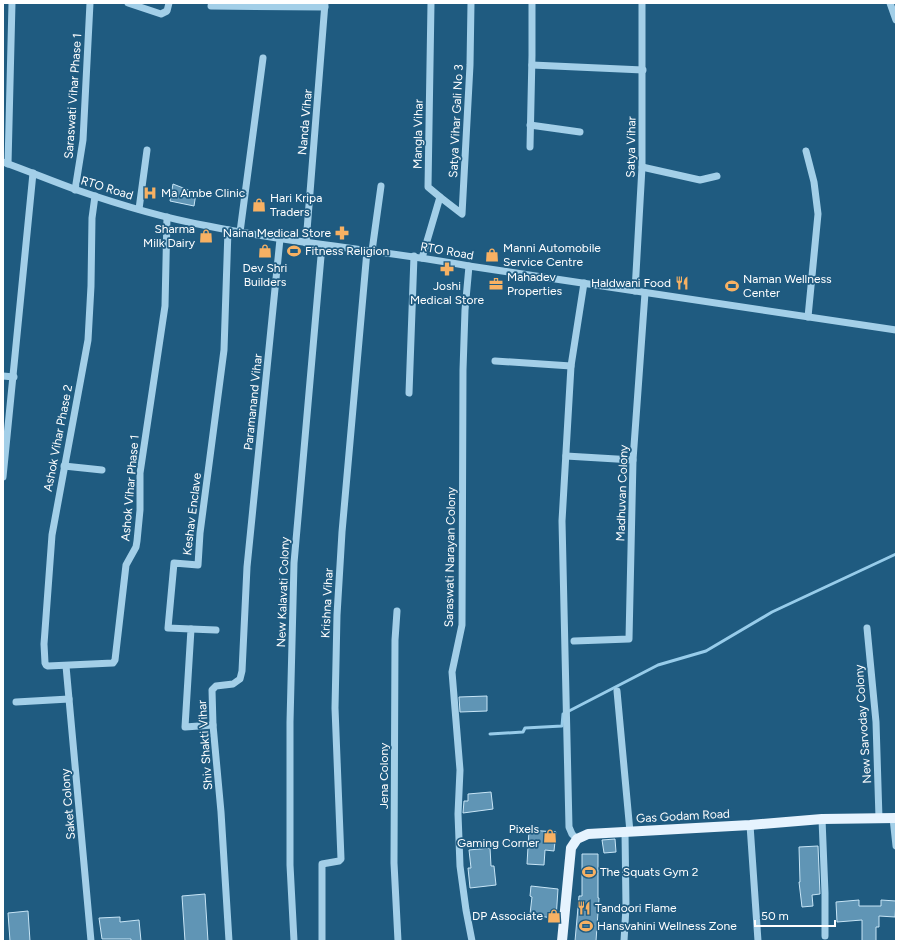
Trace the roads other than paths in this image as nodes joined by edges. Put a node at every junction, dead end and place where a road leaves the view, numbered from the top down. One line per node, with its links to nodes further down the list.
1 (12, 3): 22 (street)
2 (90, 3): 27 (street, Saraswati Vihar Phase 1)
3 (128, 3): 4 (street)
4 (169, 3)
5 (431, 3): 29 (street, Mangla Vihar)
6 (471, 3): 29 (street, Satya Vihar Gali No 3)
7 (532, 3): 15 (street)
8 (642, 3): 16 (street, Satya Vihar)
9 (890, 3): 13 (street)
10 (246, 4): 11 (street); 12 (street)
11 (325, 5): 35 (street, Nanda Vihar)
12 (211, 6)
13 (896, 20)
14 (264, 58): 33 (street)
15 (532, 65): 16 (street); 17 (street)
16 (643, 70): 23 (street, Satya Vihar)
17 (530, 125): 18 (street); 19 (street)
18 (580, 132)
19 (530, 147)
20 (147, 150): 30 (street)
21 (806, 151): 44 (street)
22 (5, 163): 24 (street, RTO Road)
23 (642, 167): 25 (street); 42 (street, Satya Vihar)
24 (33, 173): 27 (street, RTO Road); 49 (street)
25 (717, 176)
26 (381, 186): 37 (street)
27 (76, 190): 28 (street, RTO Road)
28 (95, 196): 30 (street, RTO Road); 53 (street, Ashok Vihar Phase 2)
29 (440, 197): 39 (street)
30 (139, 209): 31 (street, RTO Road)
31 (167, 217): 32 (street, RTO Road); 62 (street, Ashok Vihar Phase 1)
32 (228, 230): 33 (street, RTO Road); 59 (street, Keshav Enclave)
33 (240, 232): 34 (street, RTO Road)
34 (280, 239): 35 (street, RTO Road); 56 (street, Paramanand Vihar)
35 (306, 243): 36 (street, RTO Road)
36 (322, 245): 37 (street, RTO Road); 77 (street, New Kalavati Colony)
37 (369, 251): 38 (street, RTO Road); 78 (street, Krishna Vihar)
38 (414, 256): 39 (street, RTO Road); 50 (street)
39 (422, 258): 40 (street, RTO Road)
40 (469, 266): 41 (street, RTO Road); 80 (street, Saraswati Narayan Colony)
41 (584, 283): 42 (street, RTO Road); 47 (street)
42 (635, 291): 43 (street, RTO Road)
43 (645, 292): 44 (street, RTO Road); 52 (street, Madhuvan Colony)
44 (808, 317): 45 (street, RTO Road)
45 (896, 330)
46 (494, 361): 47 (street)
47 (571, 366): 51 (street)
48 (3, 376): 49 (street)
49 (14, 377): 55 (street)
50 (409, 393)
51 (566, 456): 52 (street); 72 (street)
52 (633, 460): 61 (street, Madhuvan Colony)
53 (64, 466): 54 (street); 62 (street, Ashok Vihar Phase 2)
54 (102, 470)
55 (3, 477)
56 (247, 567): 66 (street, Shiv Shakti Vihar)
57 (397, 611): 79 (street, Jena Colony)
58 (867, 628): 67 (street, New Sarvoday Colony)
59 (191, 629): 60 (street); 66 (street)
60 (216, 630)
61 (574, 641)
62 (66, 666): 64 (street, Saket Colony)
63 (617, 691): 71 (street)
64 (69, 698): 65 (street); 75 (street, Saket Colony)
65 (16, 702)
66 (213, 725): 76 (street, Shiv Shakti Vihar)
67 (879, 818): 68 (main road, Gas Godam Road); 69 (main road, Gas Godam Road)
68 (894, 818): 73 (street)
69 (822, 819): 70 (main road, Gas Godam Road); 74 (street)
70 (750, 825): 71 (main road, Gas Godam Road); 83 (street)
71 (627, 832): 72 (main road, Gas Godam Road); 82 (street)
72 (577, 839): 81 (main road)
73 (896, 846)
74 (825, 936)
75 (91, 941)
76 (229, 941)
77 (294, 941)
78 (322, 941)
79 (398, 941)
80 (472, 941)
81 (562, 941)
82 (624, 941)
83 (758, 941)

